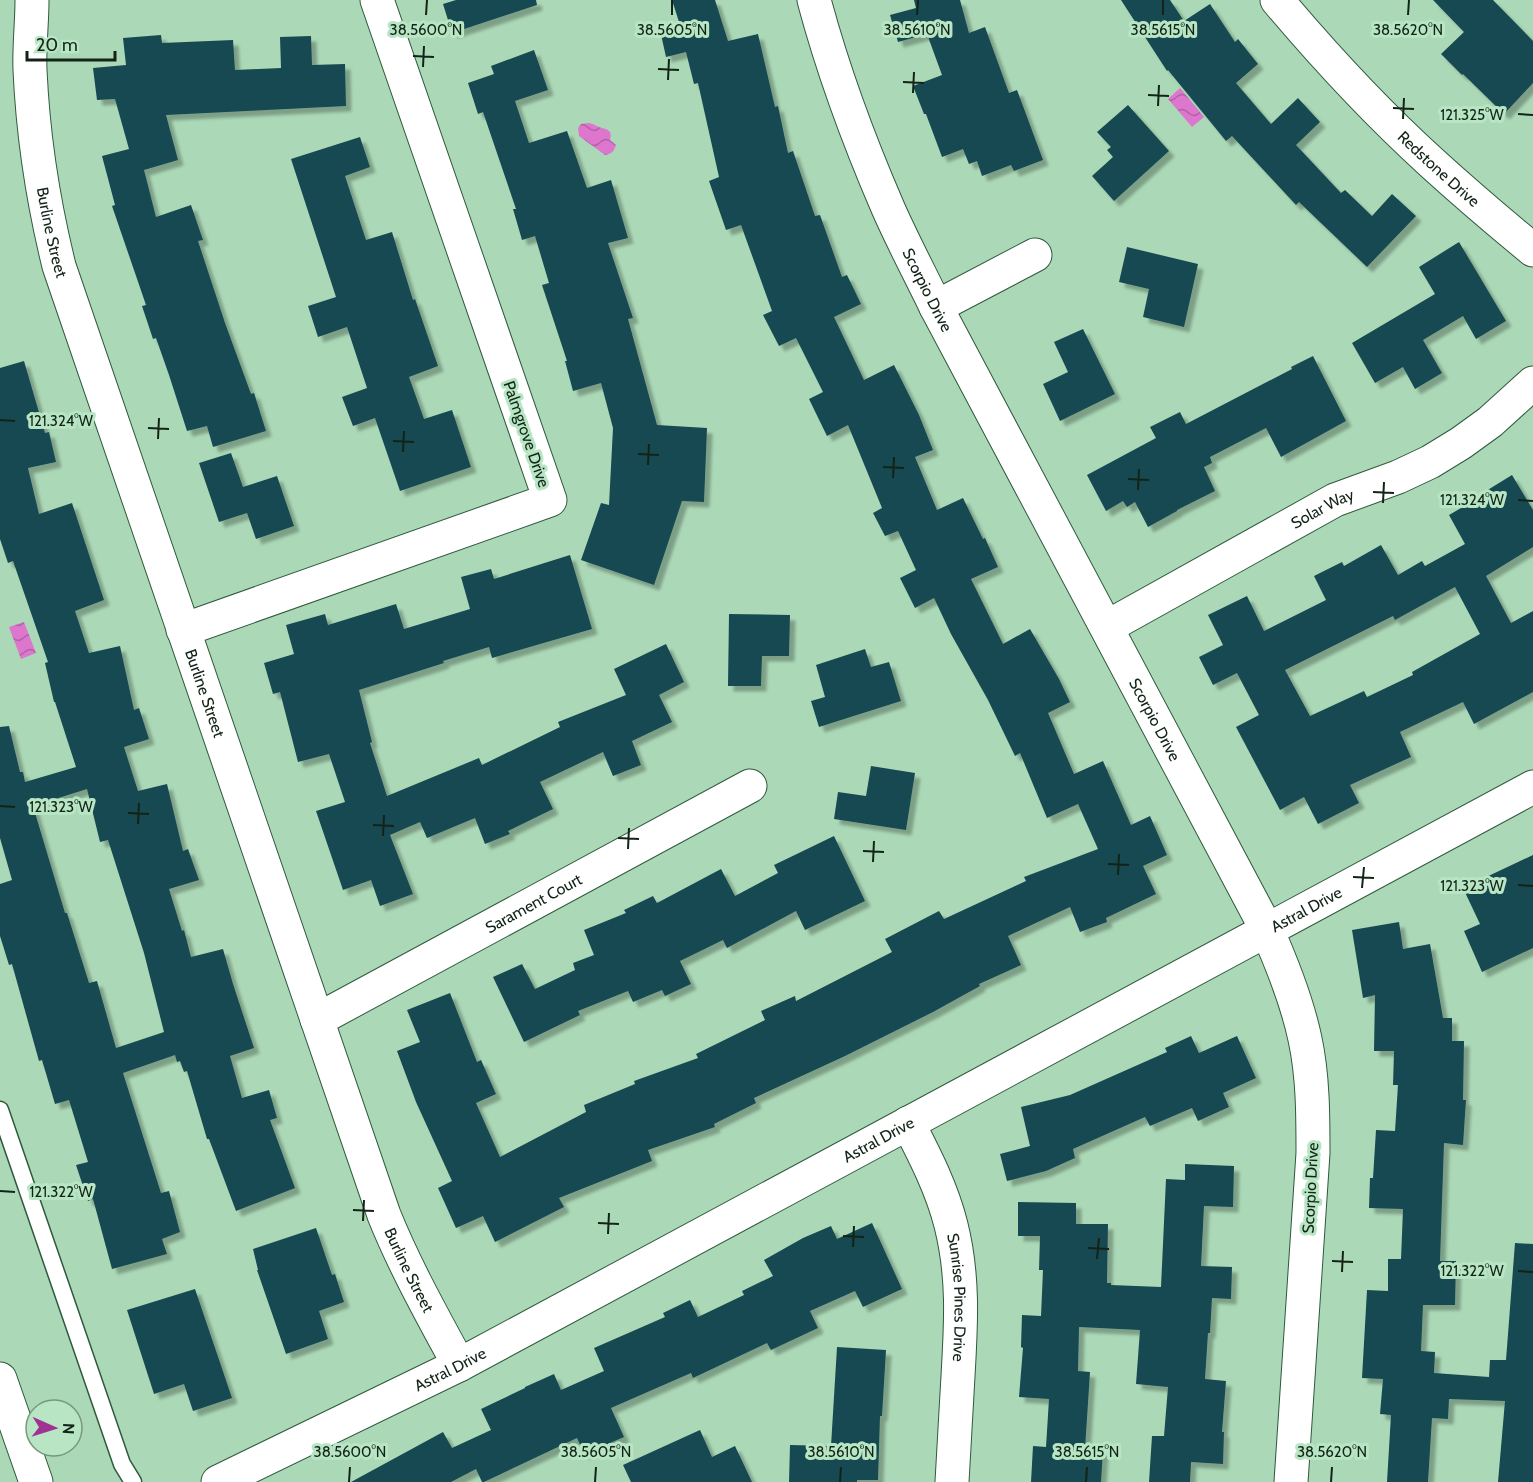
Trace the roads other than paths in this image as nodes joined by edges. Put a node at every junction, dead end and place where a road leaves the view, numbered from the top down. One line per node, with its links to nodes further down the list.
1 (32, 0): 10 (street, Burline Street)
2 (377, 0): 10 (street, Palmgrove Drive)
3 (814, 0): 7 (street, Scorpio Drive)
4 (1277, 0): 5 (street, Redstone Drive)
5 (1533, 250)
6 (1035, 255): 7 (street)
7 (936, 307): 9 (street, Scorpio Drive)
8 (1533, 383): 9 (street, Solar Way)
9 (1107, 627): 13 (street, Scorpio Drive)
10 (183, 630): 14 (street, Burline Street)
11 (750, 786): 14 (street, Sarament Court)
12 (1533, 787): 13 (street, Astral Drive)
13 (1268, 930): 16 (street, Astral Drive); 23 (street, Scorpio Drive)
14 (318, 1020): 17 (street, Burline Street)
15 (0, 1110): 20 (lane)
16 (908, 1123): 17 (street, Astral Drive); 22 (street, Sunrise Pines Drive)
17 (459, 1365): 21 (street, Astral Drive)
18 (0, 1379): 19 (street)
19 (36, 1482)
20 (133, 1482)
21 (218, 1482)
22 (952, 1482)
23 (1291, 1482)

